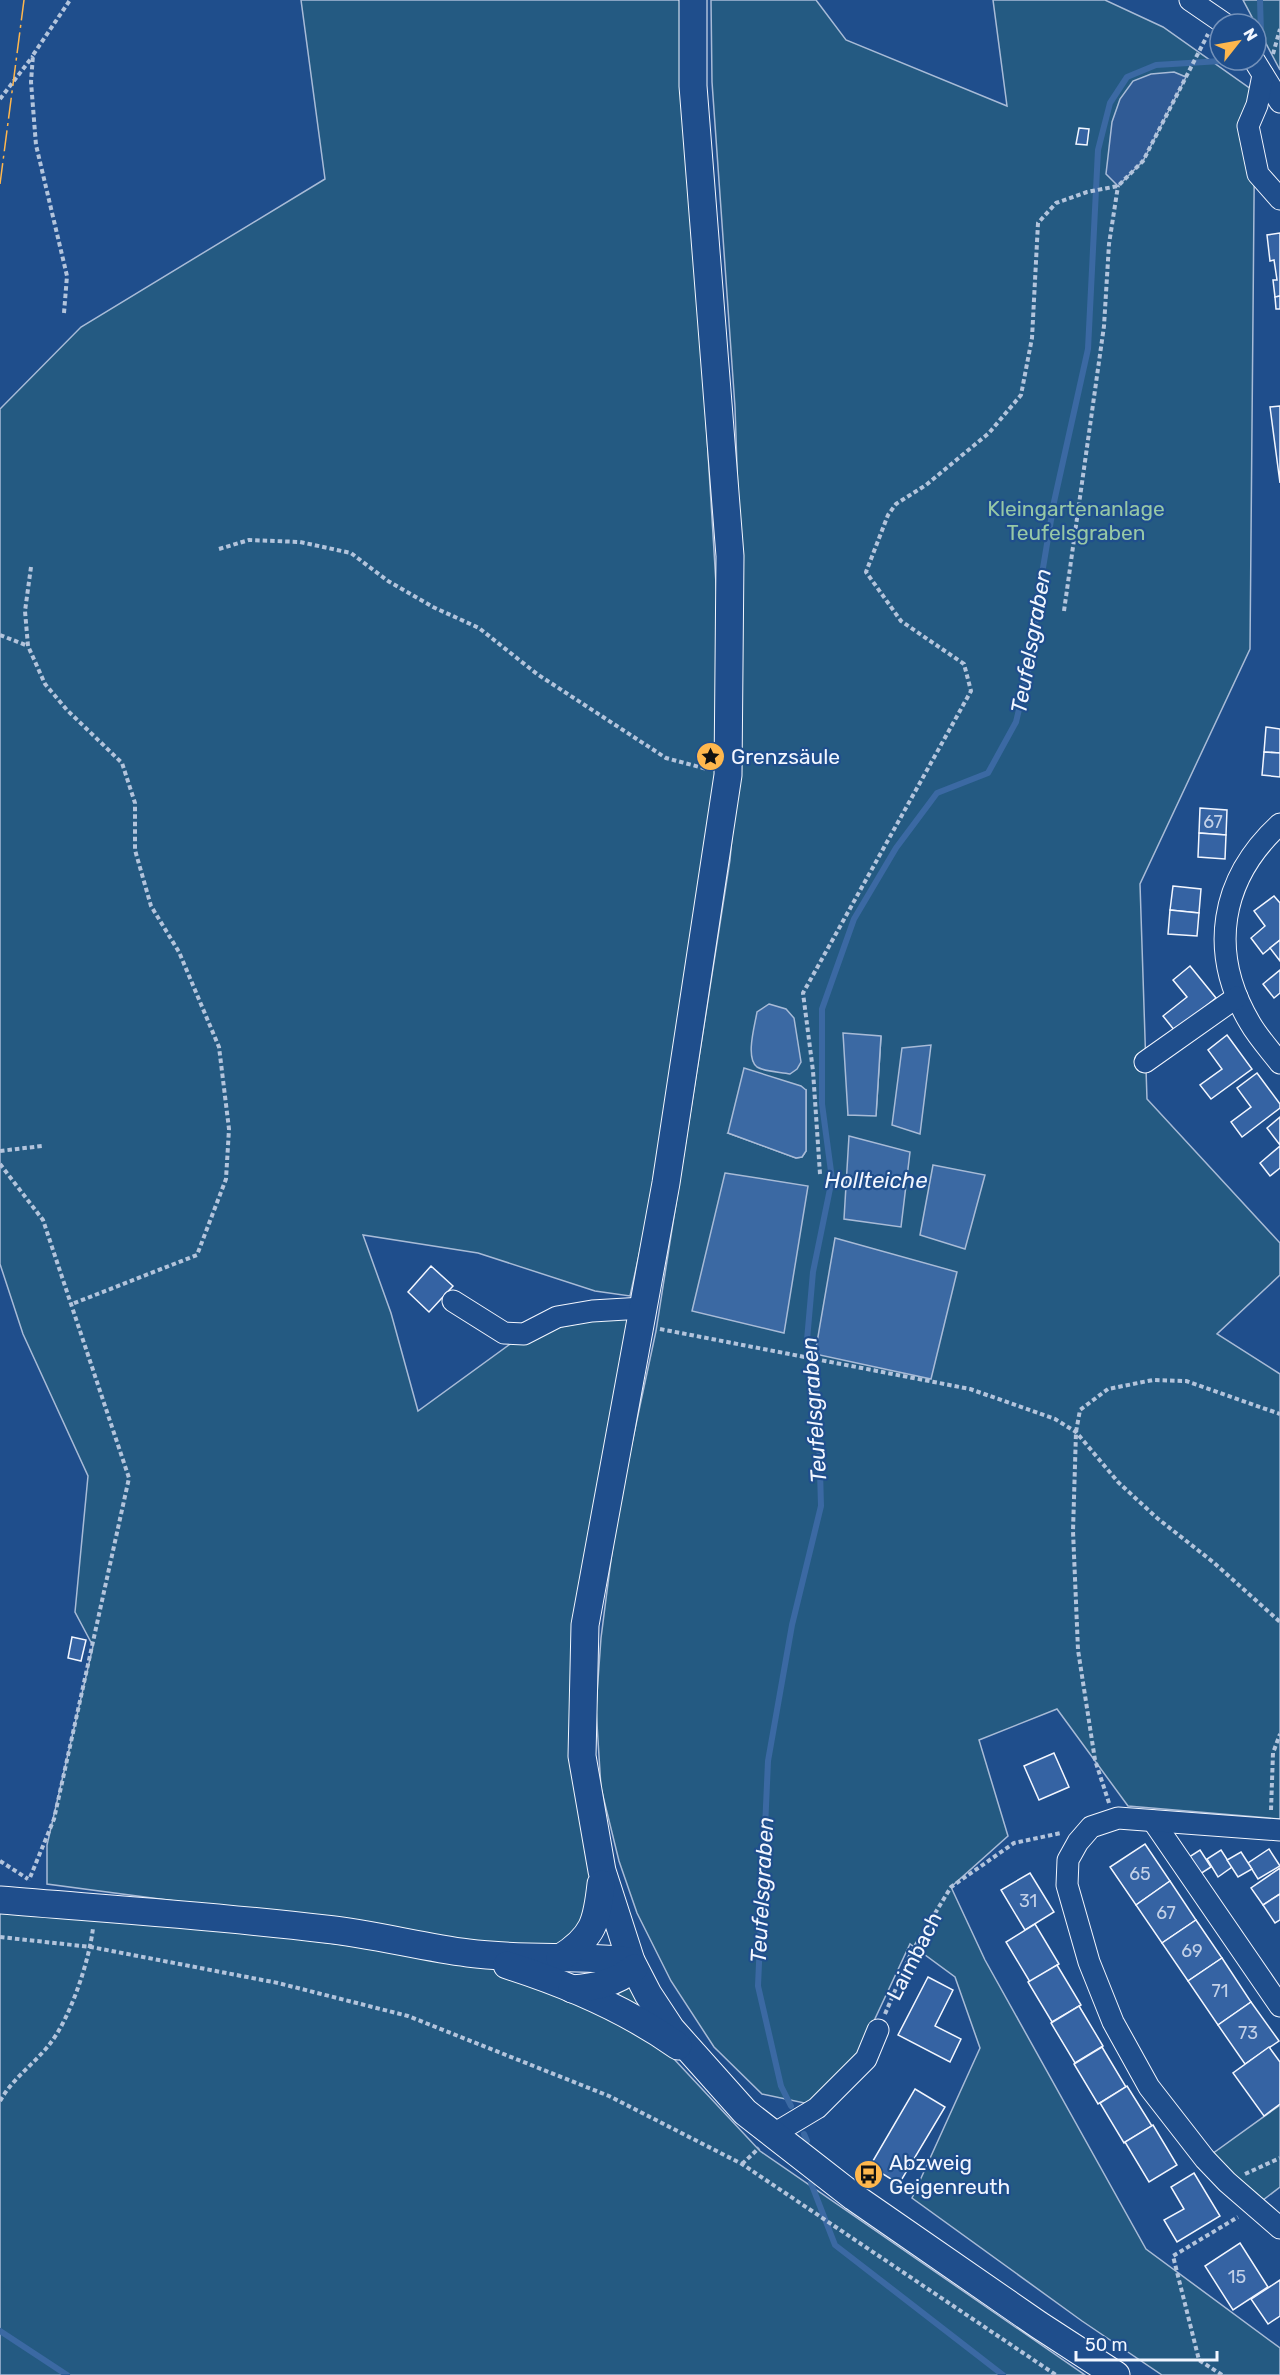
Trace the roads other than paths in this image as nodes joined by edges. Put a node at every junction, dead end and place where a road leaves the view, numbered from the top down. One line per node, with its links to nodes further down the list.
1 (693, 0): 13 (main road)
2 (1190, 0): 3 (street)
3 (1208, 12)
4 (1261, 72): 7 (street)
5 (1265, 72): 6 (street)
6 (1280, 102)
7 (1280, 200)
8 (1280, 824): 9 (street)
9 (1237, 997): 10 (street); 11 (street)
10 (1145, 1062)
11 (1280, 1063)
12 (453, 1301): 13 (street)
13 (642, 1316): 16 (main road)
14 (1153, 1821): 15 (street); 22 (street); 26 (street)
15 (1277, 1834)
16 (602, 1870): 19 (main road); 20 (main road)
17 (0, 1900): 18 (main road)
18 (470, 1953): 19 (main road); 21 (main road)
19 (560, 1958): 20 (main road)
20 (633, 1965): 21 (main road); 24 (main road)
21 (572, 1989): 24 (main road)
22 (1280, 2006)
23 (878, 2030): 25 (street)
24 (696, 2059): 25 (main road)
25 (772, 2135): 27 (main road)
26 (1280, 2228)
27 (1116, 2375)

